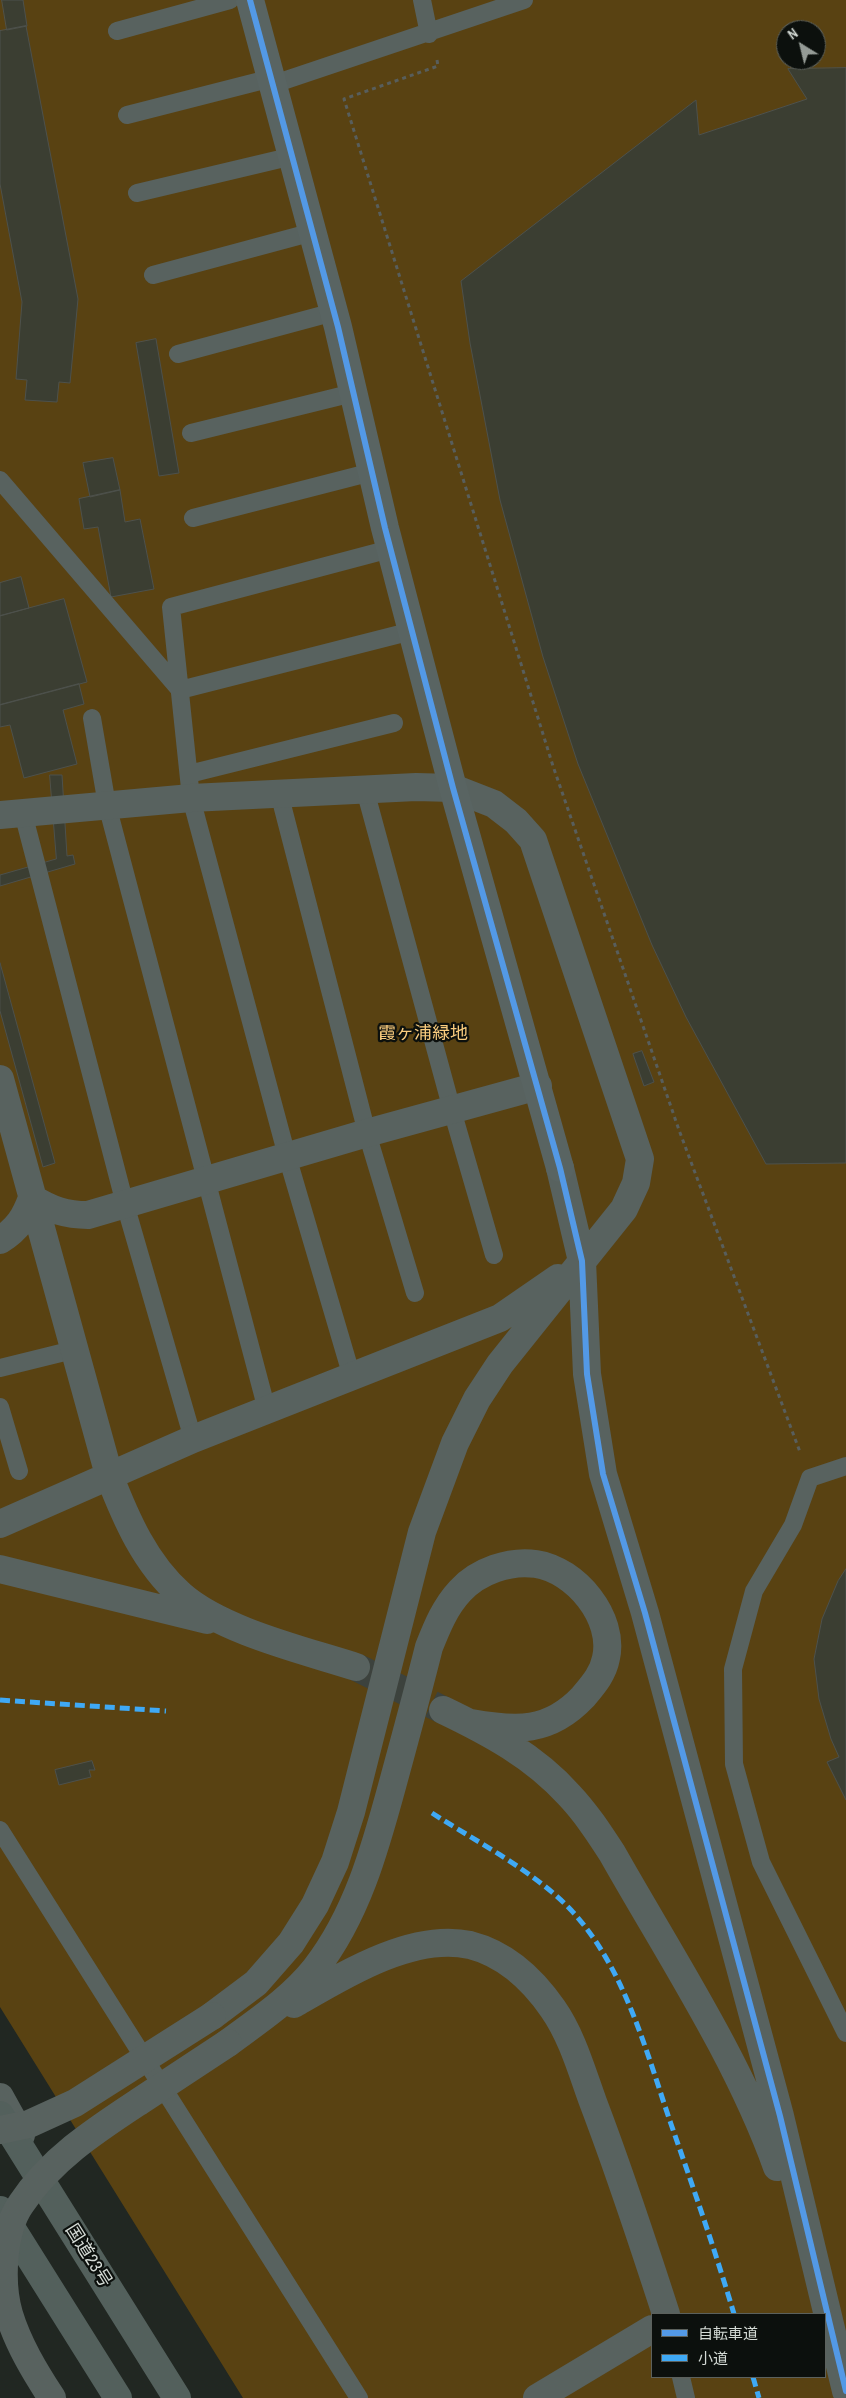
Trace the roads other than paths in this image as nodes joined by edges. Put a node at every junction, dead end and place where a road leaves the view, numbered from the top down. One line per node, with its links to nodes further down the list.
1 (230, 0): 5 (lane)
2 (250, 0): 7 (street)
3 (422, 0): 6 (lane)
4 (524, 0): 6 (lane)
5 (117, 31)
6 (429, 34): 7 (lane)
7 (273, 81): 8 (lane); 9 (street)
8 (127, 115)
9 (293, 156): 10 (lane); 11 (street)
10 (137, 194)
11 (313, 232): 12 (lane); 13 (street)
12 (153, 275)
13 (334, 312): 14 (lane); 15 (street)
14 (178, 354)
15 (353, 393): 16 (lane); 17 (street)
16 (192, 433)
17 (372, 472): 19 (lane); 20 (street)
18 (0, 480): 22 (lane)
19 (193, 518)
20 (390, 550): 21 (street); 22 (lane)
21 (412, 631): 22 (lane); 26 (street)
22 (180, 690): 25 (lane)
23 (92, 718): 29 (lane)
24 (394, 724): 25 (lane)
25 (190, 786): 28 (street); 29 (street); 35 (lane)
26 (453, 788): 27 (street); 32 (street); 41 (street)
27 (365, 790): 28 (street); 33 (lane)
28 (279, 793): 34 (lane)
29 (107, 804): 30 (street); 36 (lane)
30 (11, 814): 38 (lane)
31 (0, 1079): 37 (street)
32 (538, 1086): 33 (street); 41 (street)
33 (452, 1110): 34 (street); 40 (lane)
34 (368, 1133): 35 (street); 42 (lane)
35 (288, 1156): 36 (street); 45 (lane)
36 (206, 1180): 38 (street); 47 (lane)
37 (32, 1198): 38 (street); 39 (street); 43 (street)
38 (125, 1204): 48 (lane)
39 (0, 1240)
40 (494, 1255)
41 (582, 1261): 45 (street); 63 (street, bridge); 68 (street)
42 (415, 1293)
43 (73, 1350): 44 (lane); 51 (street)
44 (0, 1368)
45 (352, 1377): 47 (street)
46 (0, 1407): 50 (lane)
47 (267, 1410): 48 (street)
48 (193, 1439): 51 (street)
49 (846, 1466): 59 (lane)
50 (19, 1471)
51 (109, 1476): 52 (street); 54 (street)
52 (0, 1524)
53 (0, 1569): 54 (street)
54 (240, 1628): 55 (street)
55 (356, 1668)
56 (442, 1710): 57 (street)
57 (471, 1723): 60 (street); 68 (street)
58 (0, 1830): 74 (lane)
59 (846, 2033)
60 (228, 2043): 66 (street); 71 (street, bridge)
61 (0, 2097): 65 (street)
62 (0, 2115): 65 (highway, 国道23号)
63 (0, 2130)
64 (0, 2210): 72 (highway)
65 (68, 2224): 73 (highway, 国道23号)
66 (666, 2313)
67 (651, 2330): 75 (street)
68 (842, 2355): 70 (street)
69 (681, 2378): 76 (lane)
70 (846, 2391)
71 (52, 2398)
72 (118, 2398)
73 (177, 2398)
74 (359, 2398)
75 (537, 2398)
76 (686, 2398)

